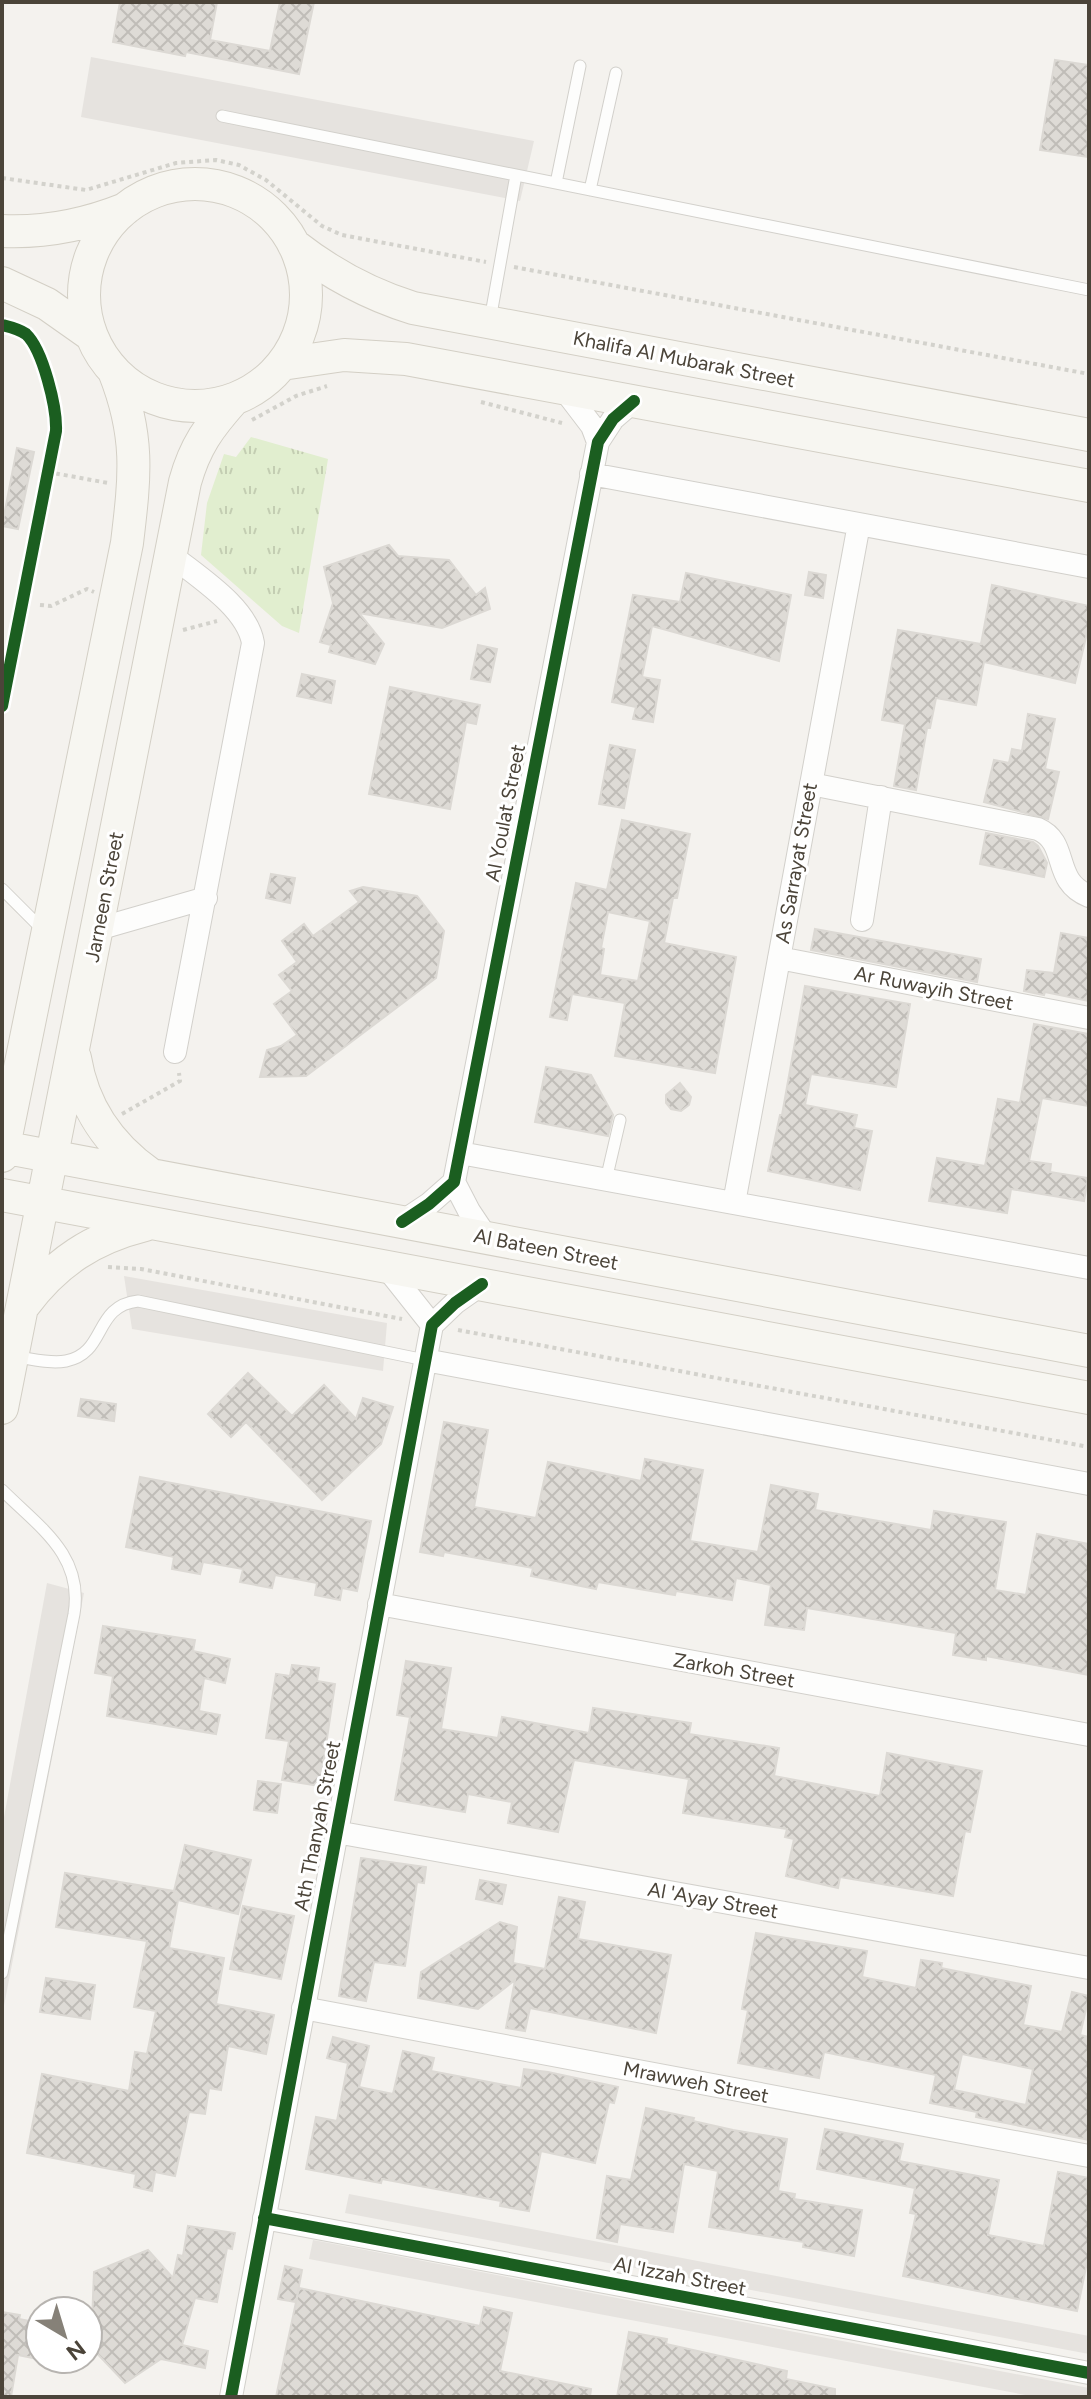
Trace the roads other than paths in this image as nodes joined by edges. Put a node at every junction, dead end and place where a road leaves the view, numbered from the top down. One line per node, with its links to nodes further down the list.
1 (580, 66): 5 (lane)
2 (616, 73): 6 (lane)
3 (222, 116): 4 (lane)
4 (516, 175): 5 (lane); 12 (lane)
5 (556, 183): 6 (lane)
6 (590, 190): 11 (lane)
7 (127, 207): 8 (main road); 9 (main road); 13 (main road)
8 (2, 231)
9 (294, 245): 12 (main road, Khalifa Al Mubarak Street); 14 (main road)
10 (2, 283): 13 (main road)
11 (1089, 290)
12 (490, 323): 20 (main road, Khalifa Al Mubarak Street)
13 (91, 335): 15 (main road)
14 (282, 364): 16 (main road); 18 (main road)
15 (114, 371): 18 (main road); 33 (main road)
16 (563, 388): 17 (main road); 19 (street)
17 (634, 401): 19 (street, Al Youlat Street); 22 (main road)
18 (239, 413): 24 (main road, Jarneen Street)
19 (595, 434): 21 (street, Al Youlat Street)
20 (1089, 435)
21 (591, 474): 23 (street); 42 (street, Al Youlat Street)
22 (1089, 486)
23 (859, 524): 25 (street); 26 (street, As Sarrayat Street)
24 (171, 555): 30 (street); 32 (main road, Jarneen Street)
25 (1089, 567)
26 (811, 784): 27 (street); 34 (street, As Sarrayat Street)
27 (881, 797): 29 (street); 31 (street)
28 (2, 889): 33 (lane)
29 (1089, 896)
30 (206, 898): 32 (street); 38 (street)
31 (862, 920)
32 (98, 929): 37 (main road, Jarneen Street)
33 (47, 935): 36 (main road)
34 (779, 958): 35 (street, Ar Ruwayih Street); 49 (street, As Sarrayat Street)
35 (1089, 1018)
36 (25, 1045): 39 (main road); 41 (main road)
37 (74, 1050): 43 (main road, Jarneen Street); 44 (main road)
38 (175, 1052)
39 (2, 1075)
40 (620, 1120): 45 (lane)
41 (3, 1150): 43 (main road, Al Bateen Street)
42 (460, 1153): 45 (street); 46 (street, Al Youlat Street)
43 (53, 1156): 44 (main road, Al Bateen Street); 48 (main road, Jarneen Street)
44 (153, 1175): 50 (main road, Al Bateen Street)
45 (606, 1180): 49 (street)
46 (454, 1182): 50 (street); 52 (street)
47 (2, 1195): 48 (main road)
48 (43, 1203): 51 (main road); 56 (main road, Jarneen Street)
49 (734, 1203): 54 (street)
50 (402, 1222): 52 (main road, Al Bateen Street)
51 (153, 1223): 53 (main road); 56 (main road)
52 (487, 1238): 58 (main road, Al Bateen Street)
53 (386, 1267): 55 (main road); 57 (street)
54 (1089, 1268)
55 (482, 1284): 57 (street); 61 (main road)
56 (22, 1308): 59 (main road, Jarneen Street)
57 (432, 1325): 60 (street, Ath Thanyah Street)
58 (1089, 1351)
59 (12, 1356): 60 (lane); 62 (main road, Jarneen Street)
60 (425, 1360): 63 (street); 65 (street, Ath Thanyah Street)
61 (1089, 1398)
62 (2, 1408)
63 (1089, 1484)
64 (2, 1490): 69 (lane)
65 (379, 1604): 66 (street, Zarkoh Street); 67 (street, Ath Thanyah Street)
66 (1089, 1735)
67 (336, 1832): 68 (street, Al 'Ayay Street); 70 (street, Ath Thanyah Street)
68 (1089, 1968)
69 (2, 1973)
70 (303, 2008): 71 (street, Mrawweh Street); 72 (street, Ath Thanyah Street)
71 (1089, 2156)
72 (264, 2218): 73 (street, Al 'Izzah Street); 74 (street, Ath Thanyah Street)
73 (1089, 2373)
74 (231, 2397)

